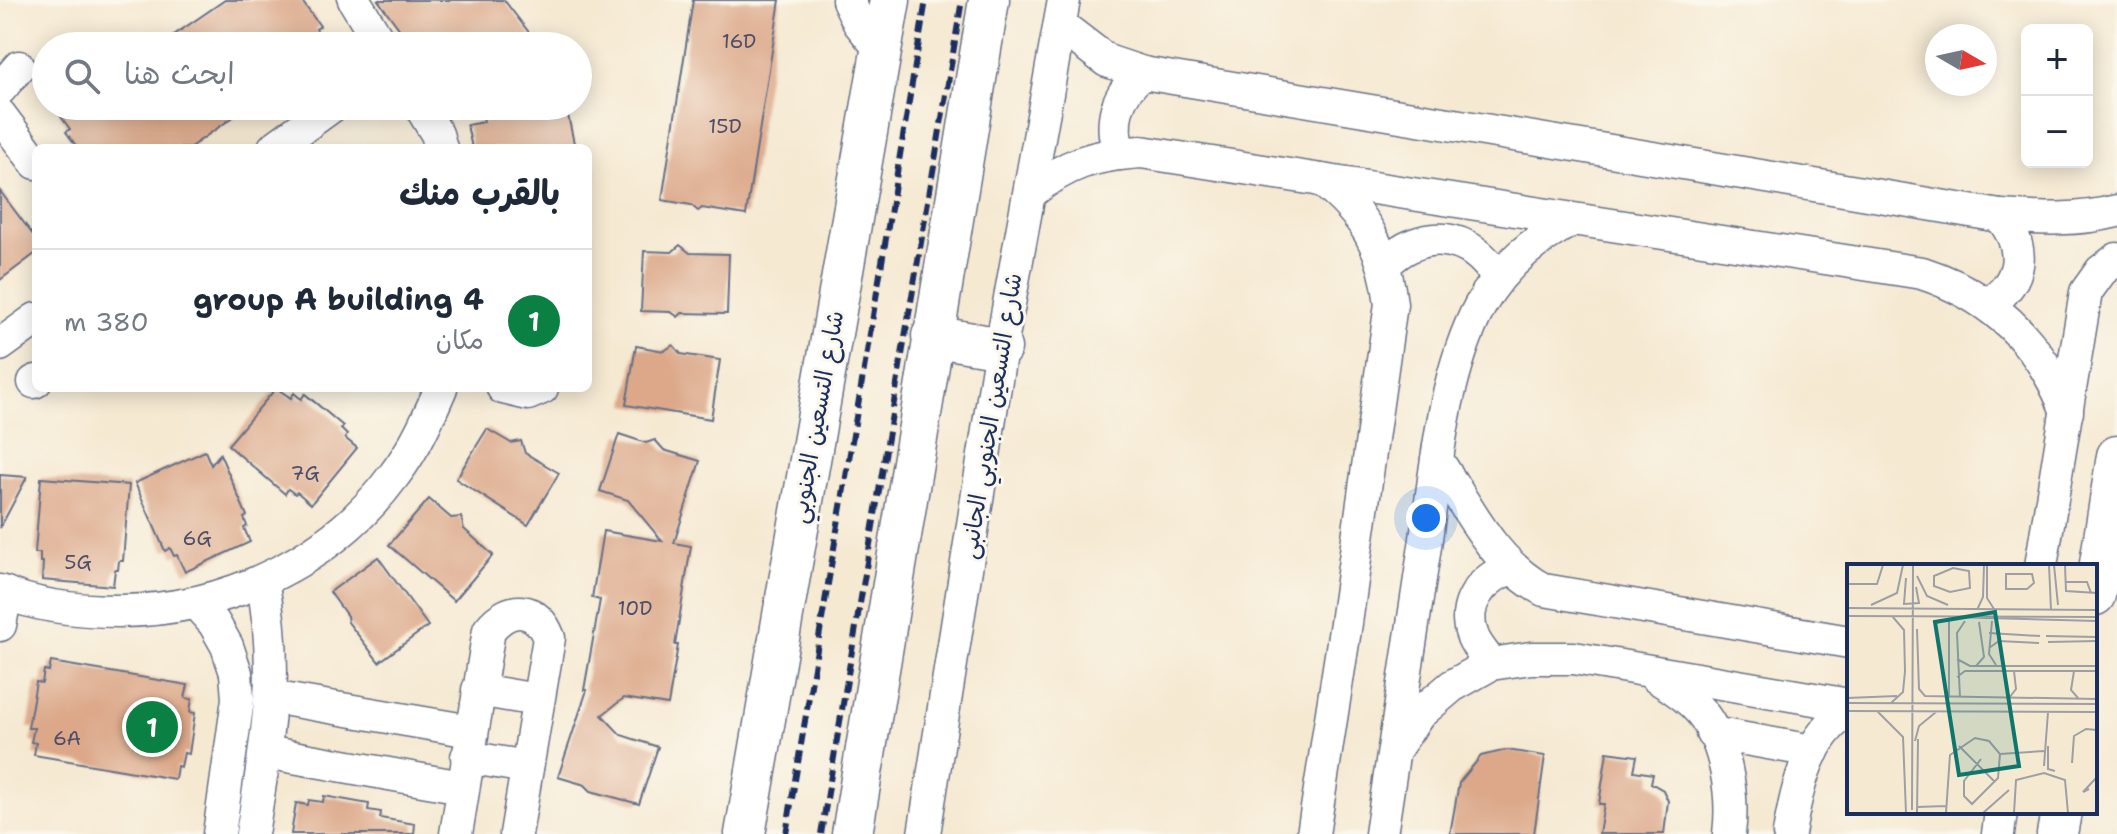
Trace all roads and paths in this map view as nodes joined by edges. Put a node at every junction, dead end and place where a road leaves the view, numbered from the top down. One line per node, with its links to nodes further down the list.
1 (354, 0): 6 (street)
2 (848, 0): 7 (street)
3 (890, 0): 7 (main road, شارع التسعين الجنوبي)
4 (989, 0): 26 (main road)
5 (1062, 13): 8 (street); 17 (street, شارع التسعين الجنوبي الجانبى)
6 (373, 32)
7 (881, 50): 61 (main road, شارع التسعين الجنوبي)
8 (1143, 73): 14 (street); 19 (street)
9 (0, 115): 15 (street)
10 (313, 120): 12 (street)
11 (428, 120): 13 (street)
12 (280, 144)
13 (440, 144)
14 (1119, 154): 16 (street); 17 (street)
15 (32, 158)
16 (1321, 180): 20 (street); 22 (street)
17 (1030, 193): 28 (street, شارع التسعين الجنوبي الجانبى)
18 (2117, 211): 19 (street)
19 (2000, 216): 24 (street)
20 (1572, 220): 23 (street); 24 (street)
21 (2117, 259): 30 (street)
22 (1384, 265): 23 (street); 65 (street)
23 (1498, 278): 32 (street)
24 (1989, 304): 30 (street)
25 (32, 322): 27 (street)
26 (932, 336): 28 (main road); 62 (main road)
27 (0, 345)
28 (1001, 348): 54 (street, شارع التسعين الجنوبي الجانبى)
29 (439, 392): 35 (street)
30 (2067, 412): 33 (street)
31 (2117, 456): 36 (main road)
32 (1437, 460): 34 (street); 49 (street)
33 (2041, 564)
34 (1511, 568): 40 (street); 41 (street)
35 (262, 581): 38 (street); 44 (street)
36 (2097, 582)
37 (3, 592): 38 (street); 39 (street)
38 (196, 603): 57 (street)
39 (0, 625)
40 (1847, 642)
41 (1491, 664): 42 (street); 49 (street)
42 (1647, 671): 46 (street); 48 (street)
43 (478, 690): 45 (street); 45 (street); 52 (street)
44 (271, 697): 51 (street); 52 (street)
45 (537, 700): 53 (street)
46 (1847, 705)
47 (1847, 712): 50 (street)
48 (1712, 733): 50 (street); 67 (street)
49 (1395, 749): 66 (street)
50 (1813, 751): 68 (street)
51 (265, 752): 52 (street); 58 (street)
52 (467, 759): 53 (street); 59 (street)
53 (527, 767): 60 (street)
54 (930, 801): 63 (street, شارع التسعين الجنوبي الجانبى); 64 (street)
55 (2001, 814): 69 (street)
56 (2061, 814): 70 (main road)
57 (219, 834)
58 (252, 834)
59 (456, 834)
60 (516, 834)
61 (745, 834)
62 (852, 834)
63 (924, 834)
64 (939, 834)
65 (1313, 834)
66 (1381, 834)
67 (1729, 834)
68 (1789, 834)
69 (1998, 834)
70 (2057, 834)

